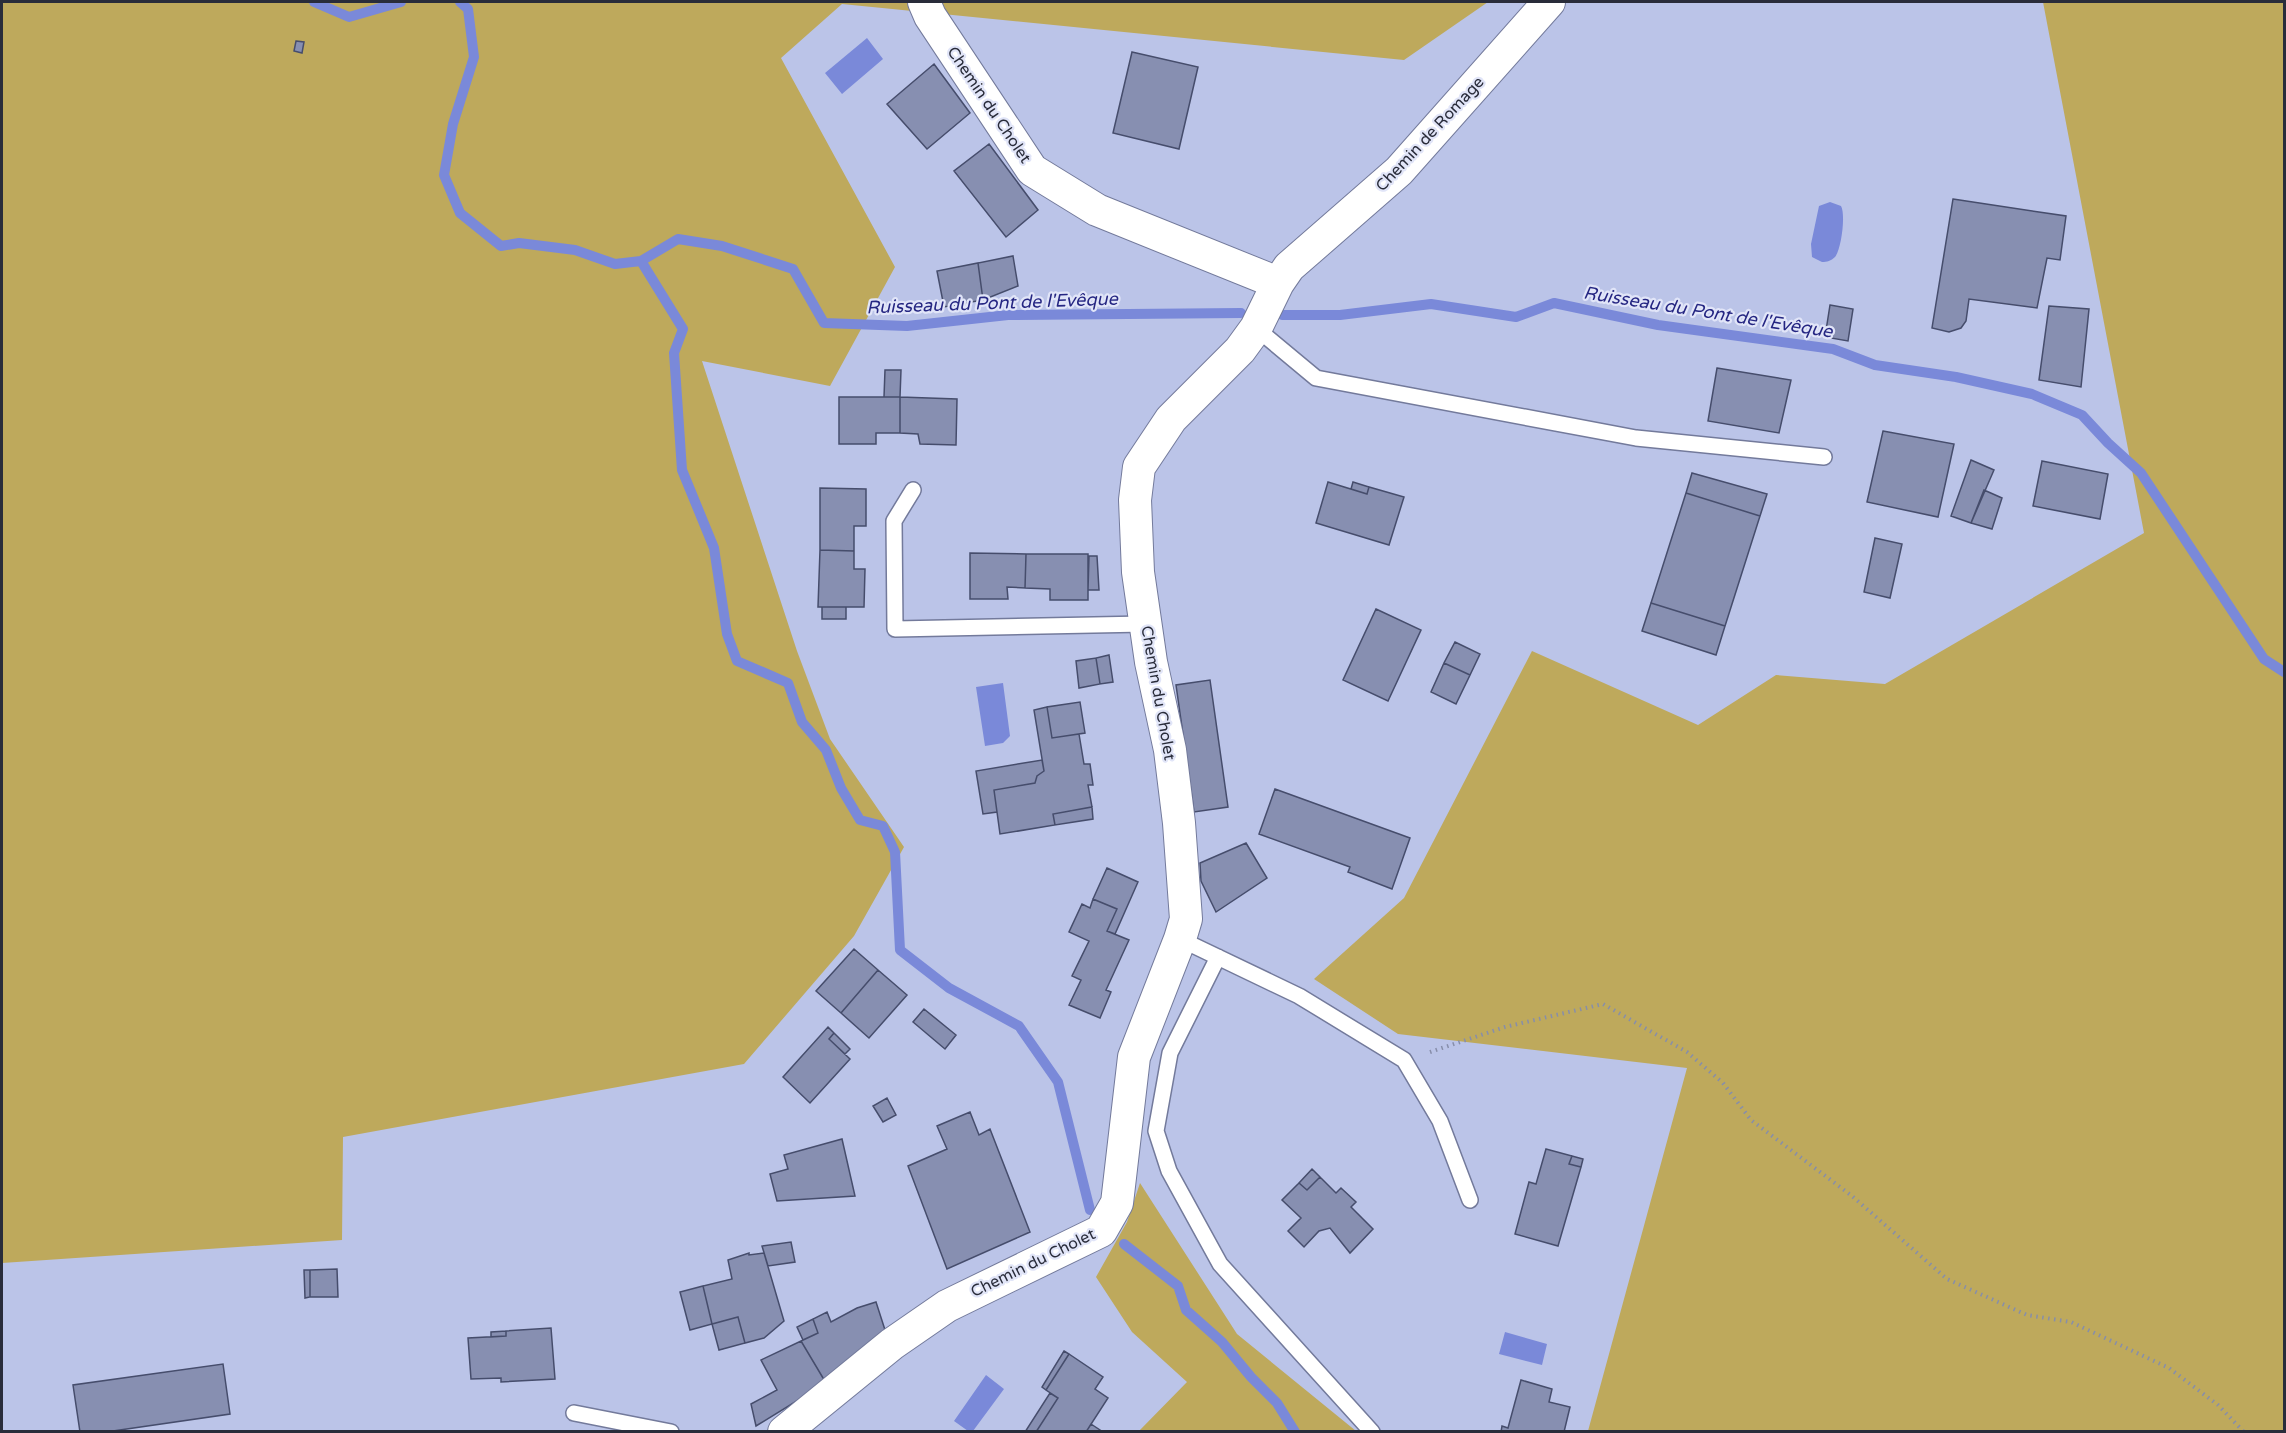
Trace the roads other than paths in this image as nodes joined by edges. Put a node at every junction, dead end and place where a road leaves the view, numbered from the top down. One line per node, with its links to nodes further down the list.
1 (924, 2): 3 (street, Chemin du Cholet)
2 (1549, 2): 3 (street, Chemin de Romage)
3 (1278, 283): 4 (street, Chemin du Cholet)
4 (1256, 328): 5 (lane); 7 (street, Chemin du Cholet)
5 (1824, 457)
6 (913, 490): 7 (lane)
7 (1145, 624): 8 (street, Chemin du Cholet)
8 (1180, 939): 9 (lane); 13 (street, Chemin du Cholet)
9 (1218, 957): 10 (lane); 14 (lane)
10 (1470, 1200)
11 (574, 1413): 12 (lane)
12 (671, 1431)
13 (784, 1431)
14 (1372, 1431)

